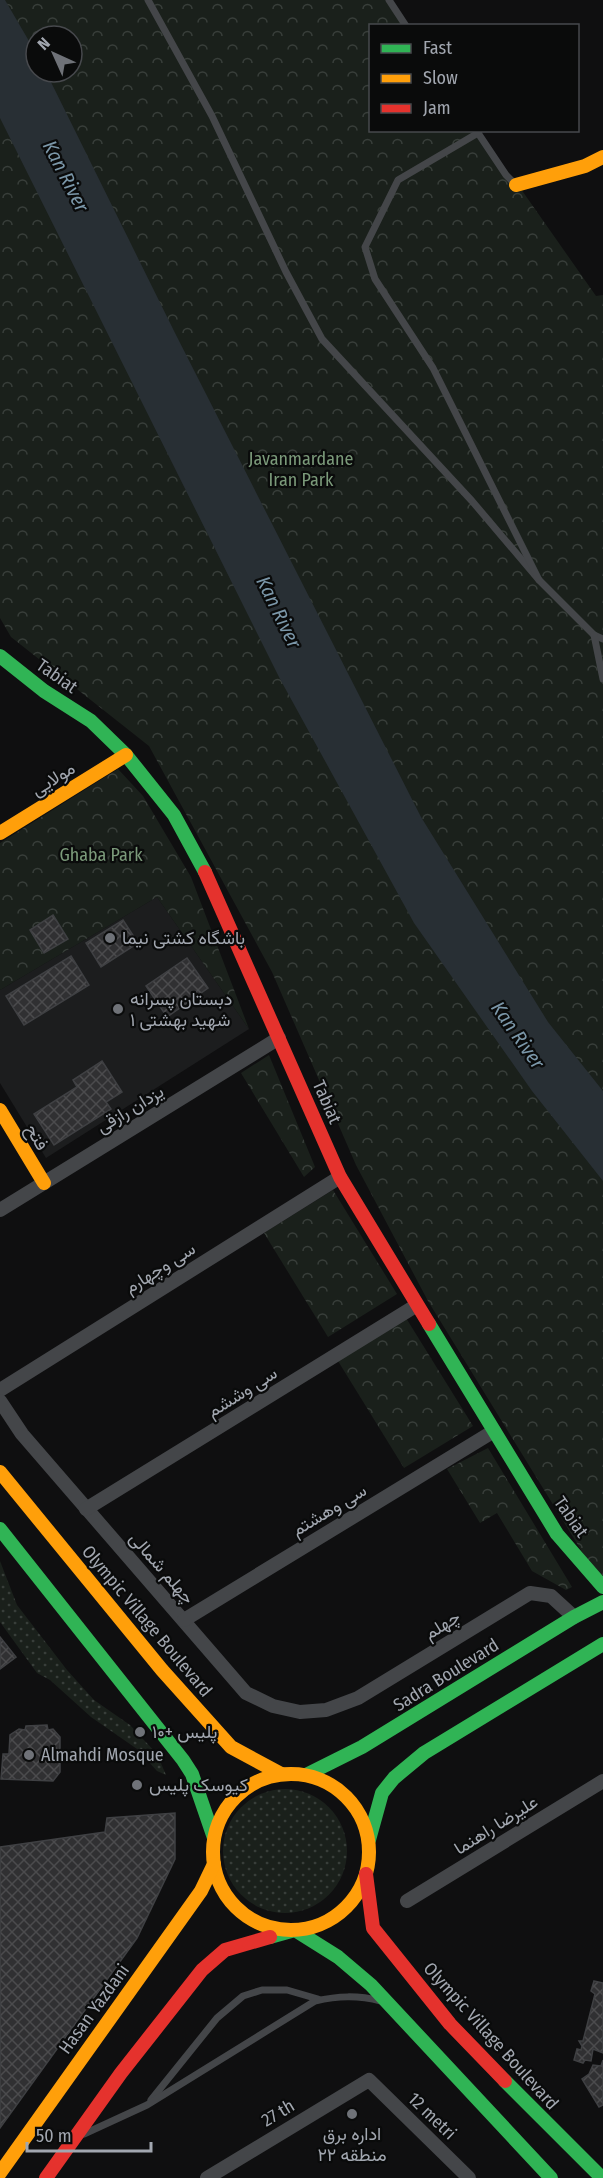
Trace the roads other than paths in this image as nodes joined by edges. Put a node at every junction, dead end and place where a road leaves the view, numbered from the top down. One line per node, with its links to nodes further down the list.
1 (148, 0): 7 (lane)
2 (389, 0): 3 (lane)
3 (405, 24)
4 (477, 132): 6 (lane); 7 (lane)
5 (603, 157): 6 (main road)
6 (516, 185)
7 (539, 580): 8 (lane)
8 (594, 635): 9 (lane); 11 (lane)
9 (603, 639)
10 (0, 657): 12 (main road, Tabiat)
11 (603, 679)
12 (126, 755): 13 (main road, مولایی); 14 (main road, Tabiat)
13 (0, 833)
14 (279, 1038): 16 (main road, Tabiat); 17 (street, یزدان رازقی)
15 (0, 1110): 17 (main road, فتح)
16 (340, 1177): 19 (main road, Tabiat); 20 (street, سی وچهارم)
17 (44, 1183): 18 (street, یزدان رازقی)
18 (0, 1210)
19 (417, 1305): 22 (main road, Tabiat); 24 (street, سی وششم)
20 (0, 1390)
21 (0, 1401): 24 (street, چهلم شمالی)
22 (494, 1431): 26 (main road, Tabiat); 29 (street, سی وهشتم)
23 (0, 1472): 32 (main road, Olympic Village Boulevard)
24 (86, 1509): 29 (street, چهلم شمالی)
25 (0, 1529): 35 (main road)
26 (603, 1587)
27 (603, 1602): 28 (main road, Sadra Boulevard)
28 (574, 1617): 31 (street, چهلم); 33 (main road, Sadra Boulevard)
29 (184, 1620): 31 (street, چهلم شمالی)
30 (603, 1644): 36 (main road)
31 (326, 1710)
32 (281, 1774): 33 (main road); 35 (main road)
33 (306, 1775): 36 (main road)
34 (603, 1780): 39 (street, علیرضا راهنما)
35 (214, 1838): 37 (main road)
36 (368, 1842): 38 (main road)
37 (213, 1864): 40 (main road); 46 (main road, Hasan Yazdani)
38 (366, 1872): 40 (main road); 51 (main road, Olympic Village Boulevard)
39 (407, 1901)
40 (295, 1930): 42 (main road); 45 (main road)
41 (320, 2000): 42 (lane); 44 (lane); 44 (lane)
42 (386, 2002): 50 (main road)
43 (369, 2080): 48 (street, 27 th); 49 (street, 12 metri)
44 (147, 2104): 45 (lane)
45 (74, 2139): 47 (main road)
46 (0, 2173)
47 (46, 2178)
48 (207, 2178)
49 (469, 2178)
50 (551, 2178)
51 (602, 2178)

